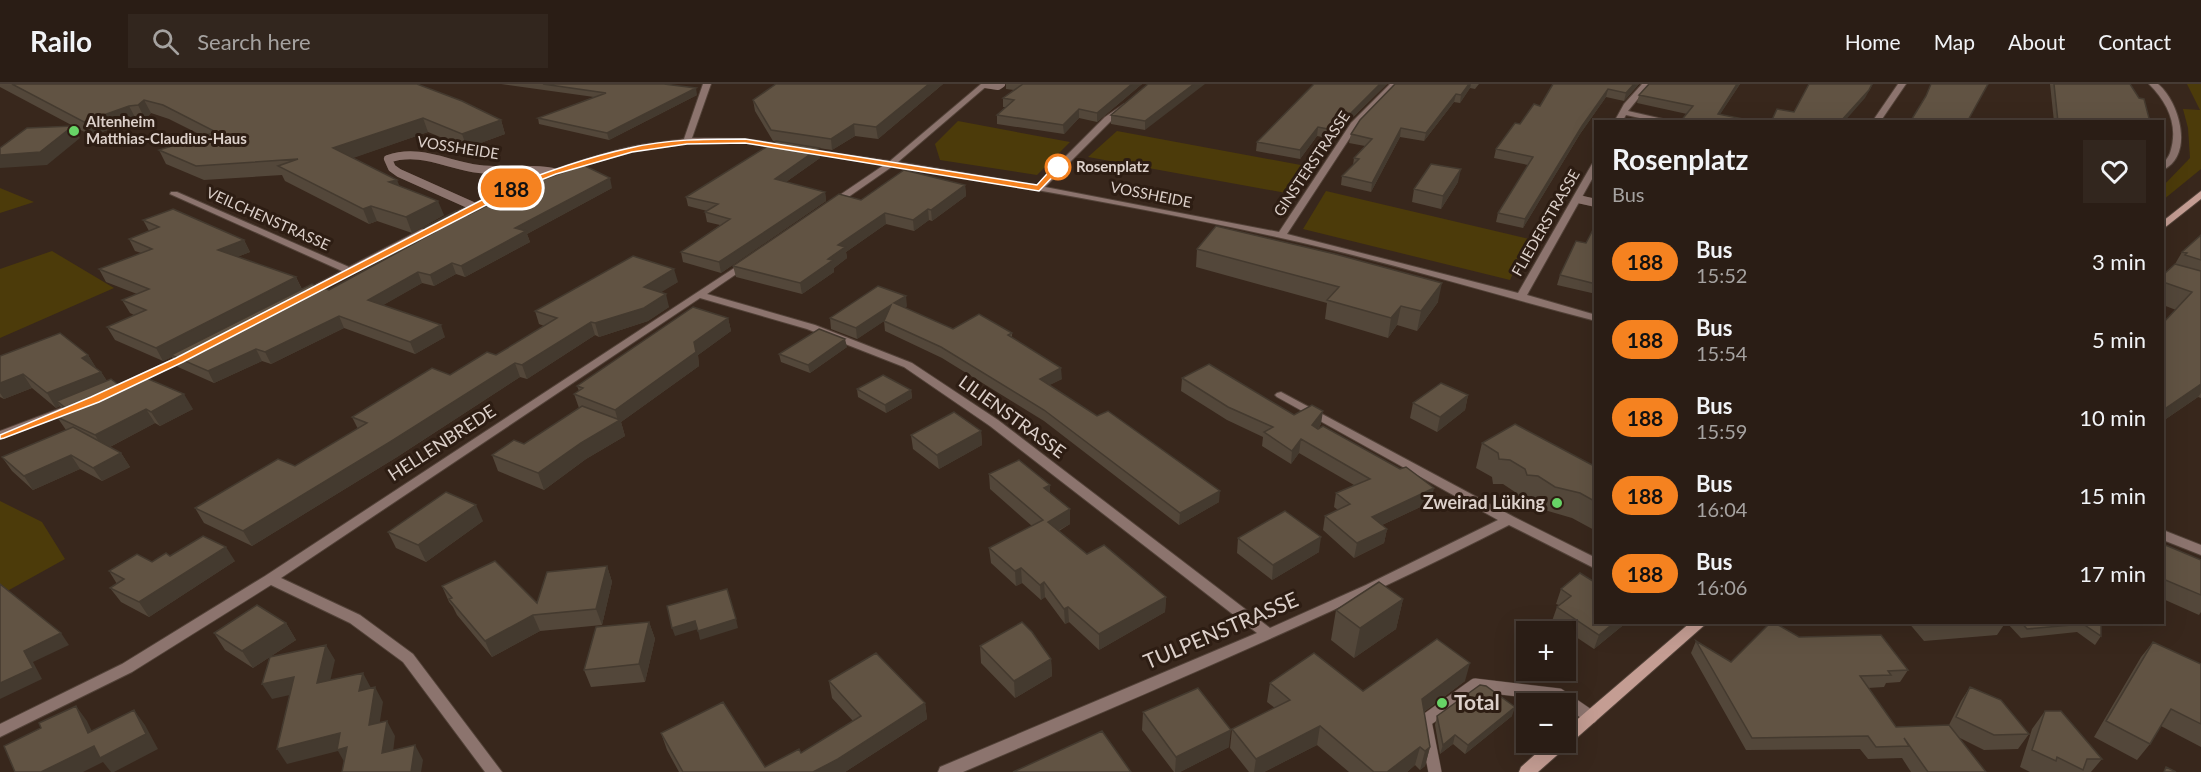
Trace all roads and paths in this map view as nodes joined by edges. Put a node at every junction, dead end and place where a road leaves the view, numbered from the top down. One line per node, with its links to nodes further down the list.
1 (707, 84): 13 (street)
2 (985, 84): 3 (lane); 14 (street)
3 (1001, 84)
4 (1394, 84): 26 (street, GINSTERSTRASSE)
5 (1646, 84): 9 (street)
6 (1902, 84): 12 (street)
7 (2153, 84): 15 (street)
8 (1134, 98): 18 (street)
9 (1623, 112): 10 (street); 11 (street)
10 (1619, 120)
11 (1662, 120)
12 (1877, 120)
13 (687, 142): 14 (street, VOSSHEIDE); 17 (street, VOSSHEIDE)
14 (892, 164): 18 (street, VOSSHEIDE); 24 (street)
15 (2164, 166)
16 (1594, 168): 21 (street, FLIEDERSTRASSE)
17 (553, 172): 23 (street, VOSSHEIDE); 23 (lane, VOSSHEIDE)
18 (1039, 188): 26 (street, VOSSHEIDE)
19 (174, 194): 28 (street, VEILCHENSTRASSE)
20 (2201, 194): 25 (main road)
21 (1578, 199): 22 (lane); 31 (street, FLIEDERSTRASSE)
22 (1594, 203)
23 (475, 207): 28 (street, VOSSHEIDE)
24 (824, 209)
25 (2164, 225)
26 (1281, 236): 31 (street, VOSSHEIDE)
27 (757, 255): 29 (street, HELLENBREDE)
28 (350, 271): 30 (street, VOSSHEIDE)
29 (699, 295): 42 (street, HELLENBREDE); 44 (street, LILIENSTRASSE)
30 (300, 297)
31 (1521, 297): 32 (street, VOSSHEIDE)
32 (1594, 317)
33 (200, 350): 35 (street)
34 (1281, 395): 38 (street)
35 (95, 399)
36 (84, 403): 37 (street)
37 (0, 435)
38 (1509, 520): 41 (street); 44 (street, TULPENSTRASSE)
39 (2164, 534): 40 (street)
40 (2201, 550)
41 (1594, 563)
42 (270, 579): 47 (street, HELLENBREDE); 49 (street)
43 (1699, 624): 45 (main road)
44 (1268, 634): 50 (street, TULPENSTRASSE)
45 (1591, 717): 46 (main road); 51 (lane)
46 (1576, 730)
47 (0, 731)
48 (1549, 753): 52 (main road)
49 (494, 772)
50 (946, 772)
51 (1435, 772)
52 (1527, 772)

